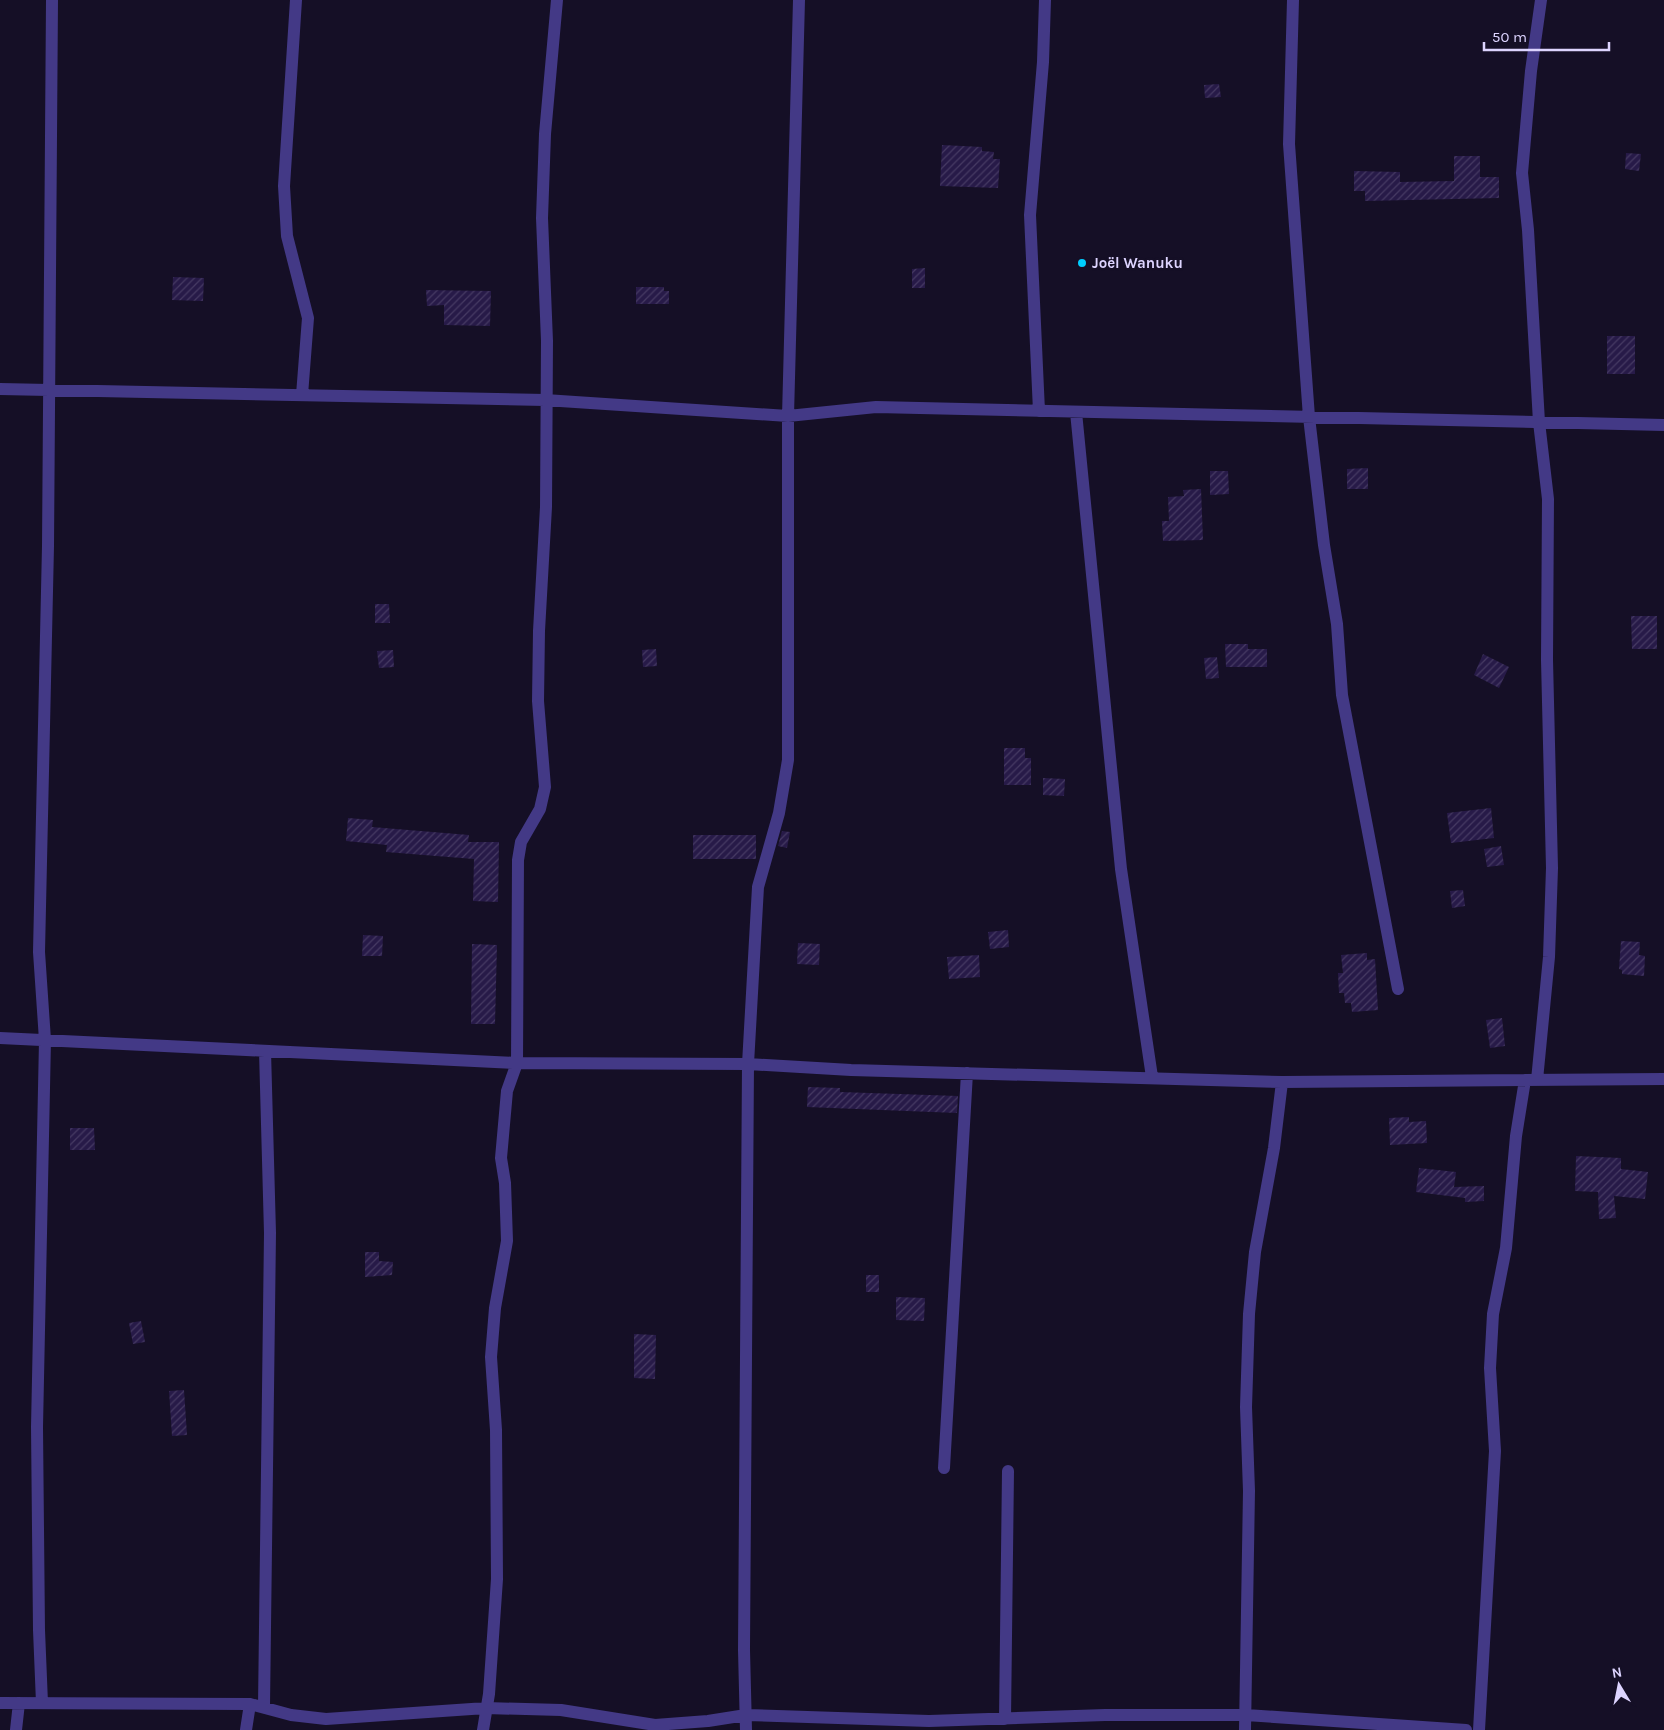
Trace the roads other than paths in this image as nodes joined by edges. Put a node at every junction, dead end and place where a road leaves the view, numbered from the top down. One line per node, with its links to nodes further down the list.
1 (52, 0): 9 (street)
2 (296, 0): 10 (street)
3 (557, 0): 11 (street)
4 (799, 0): 14 (street)
5 (1044, 0): 12 (street)
6 (1294, 0): 15 (street)
7 (1541, 0): 16 (street)
8 (0, 389): 9 (street)
9 (49, 391): 10 (street); 20 (street)
10 (302, 395): 11 (street)
11 (545, 400): 14 (street); 22 (street)
12 (1039, 411): 13 (street); 14 (street)
13 (1076, 412): 15 (street); 25 (street)
14 (788, 416): 23 (street)
15 (1309, 417): 16 (street); 18 (street)
16 (1539, 422): 17 (street); 27 (street)
17 (1664, 425)
18 (1398, 989)
19 (0, 1038): 20 (street)
20 (45, 1040): 21 (street); 33 (street)
21 (265, 1051): 22 (street); 35 (street)
22 (517, 1063): 23 (street); 36 (street)
23 (748, 1064): 24 (street); 37 (street)
24 (966, 1073): 25 (street); 29 (street)
25 (1152, 1077): 28 (street)
26 (1664, 1079): 27 (street)
27 (1531, 1080): 28 (street); 46 (street)
28 (1282, 1082): 38 (street)
29 (944, 1468)
30 (1008, 1471): 39 (street)
31 (0, 1703): 32 (street)
32 (19, 1703): 33 (street); 40 (street)
33 (42, 1703): 34 (street)
34 (250, 1704): 35 (street); 41 (street)
35 (264, 1706): 36 (street)
36 (486, 1708): 37 (street); 42 (street)
37 (746, 1715): 39 (street); 43 (street)
38 (1246, 1715): 39 (street); 44 (street); 45 (street)
39 (996, 1722)
40 (16, 1730)
41 (246, 1730)
42 (483, 1730)
43 (746, 1730)
44 (1245, 1730)
45 (1466, 1730)
46 (1480, 1730)

